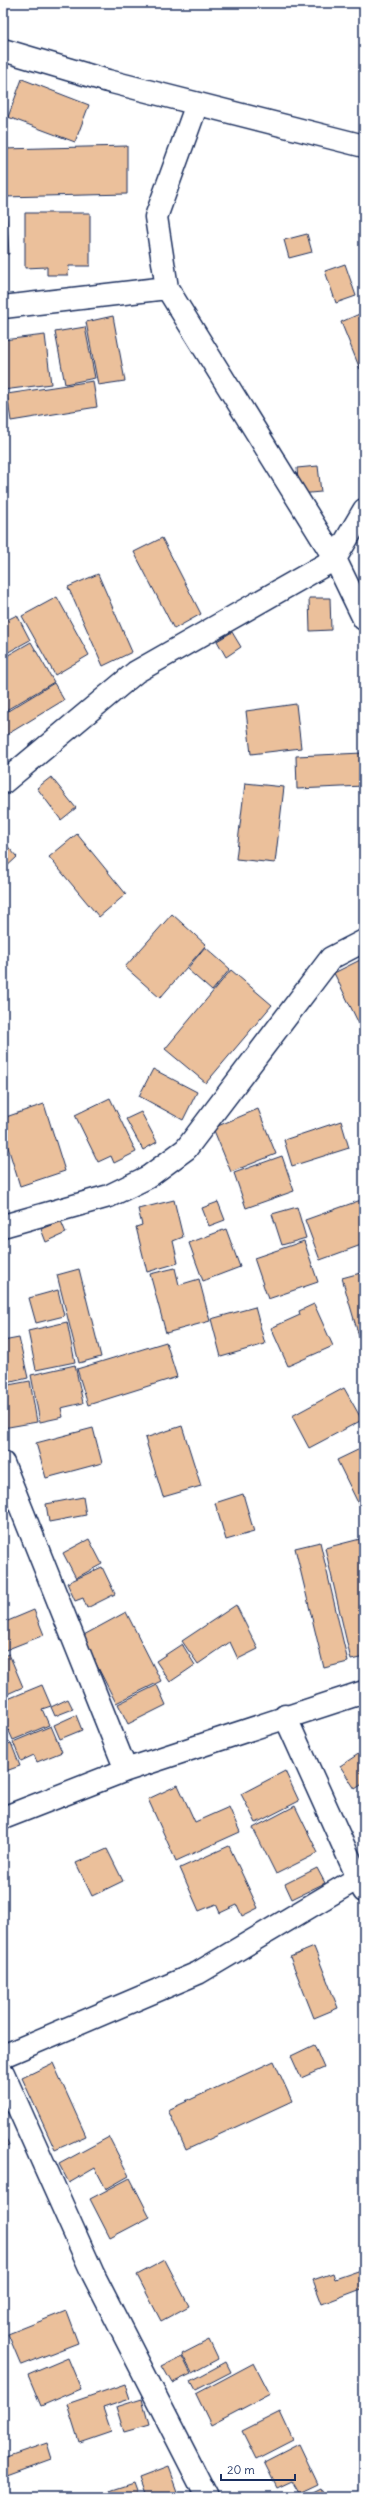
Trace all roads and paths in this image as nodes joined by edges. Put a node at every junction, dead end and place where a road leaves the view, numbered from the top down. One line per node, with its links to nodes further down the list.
1 (3, 50): 2 (street)
2 (197, 104): 3 (street); 4 (street)
3 (364, 146)
4 (167, 288): 5 (street); 7 (street)
5 (3, 307)
6 (364, 510): 7 (street)
7 (335, 559): 8 (street); 9 (street)
8 (364, 619)
9 (3, 783)
10 (364, 940): 11 (street)
11 (3, 1226)
12 (3, 1463): 13 (street)
13 (8, 1490): 16 (street)
14 (364, 1692): 15 (street)
15 (285, 1716): 16 (street); 18 (street)
16 (126, 1770): 17 (street)
17 (3, 1818)
18 (361, 1885): 19 (street)
19 (3, 2056)
20 (3, 2073): 21 (street)
21 (207, 2497)

